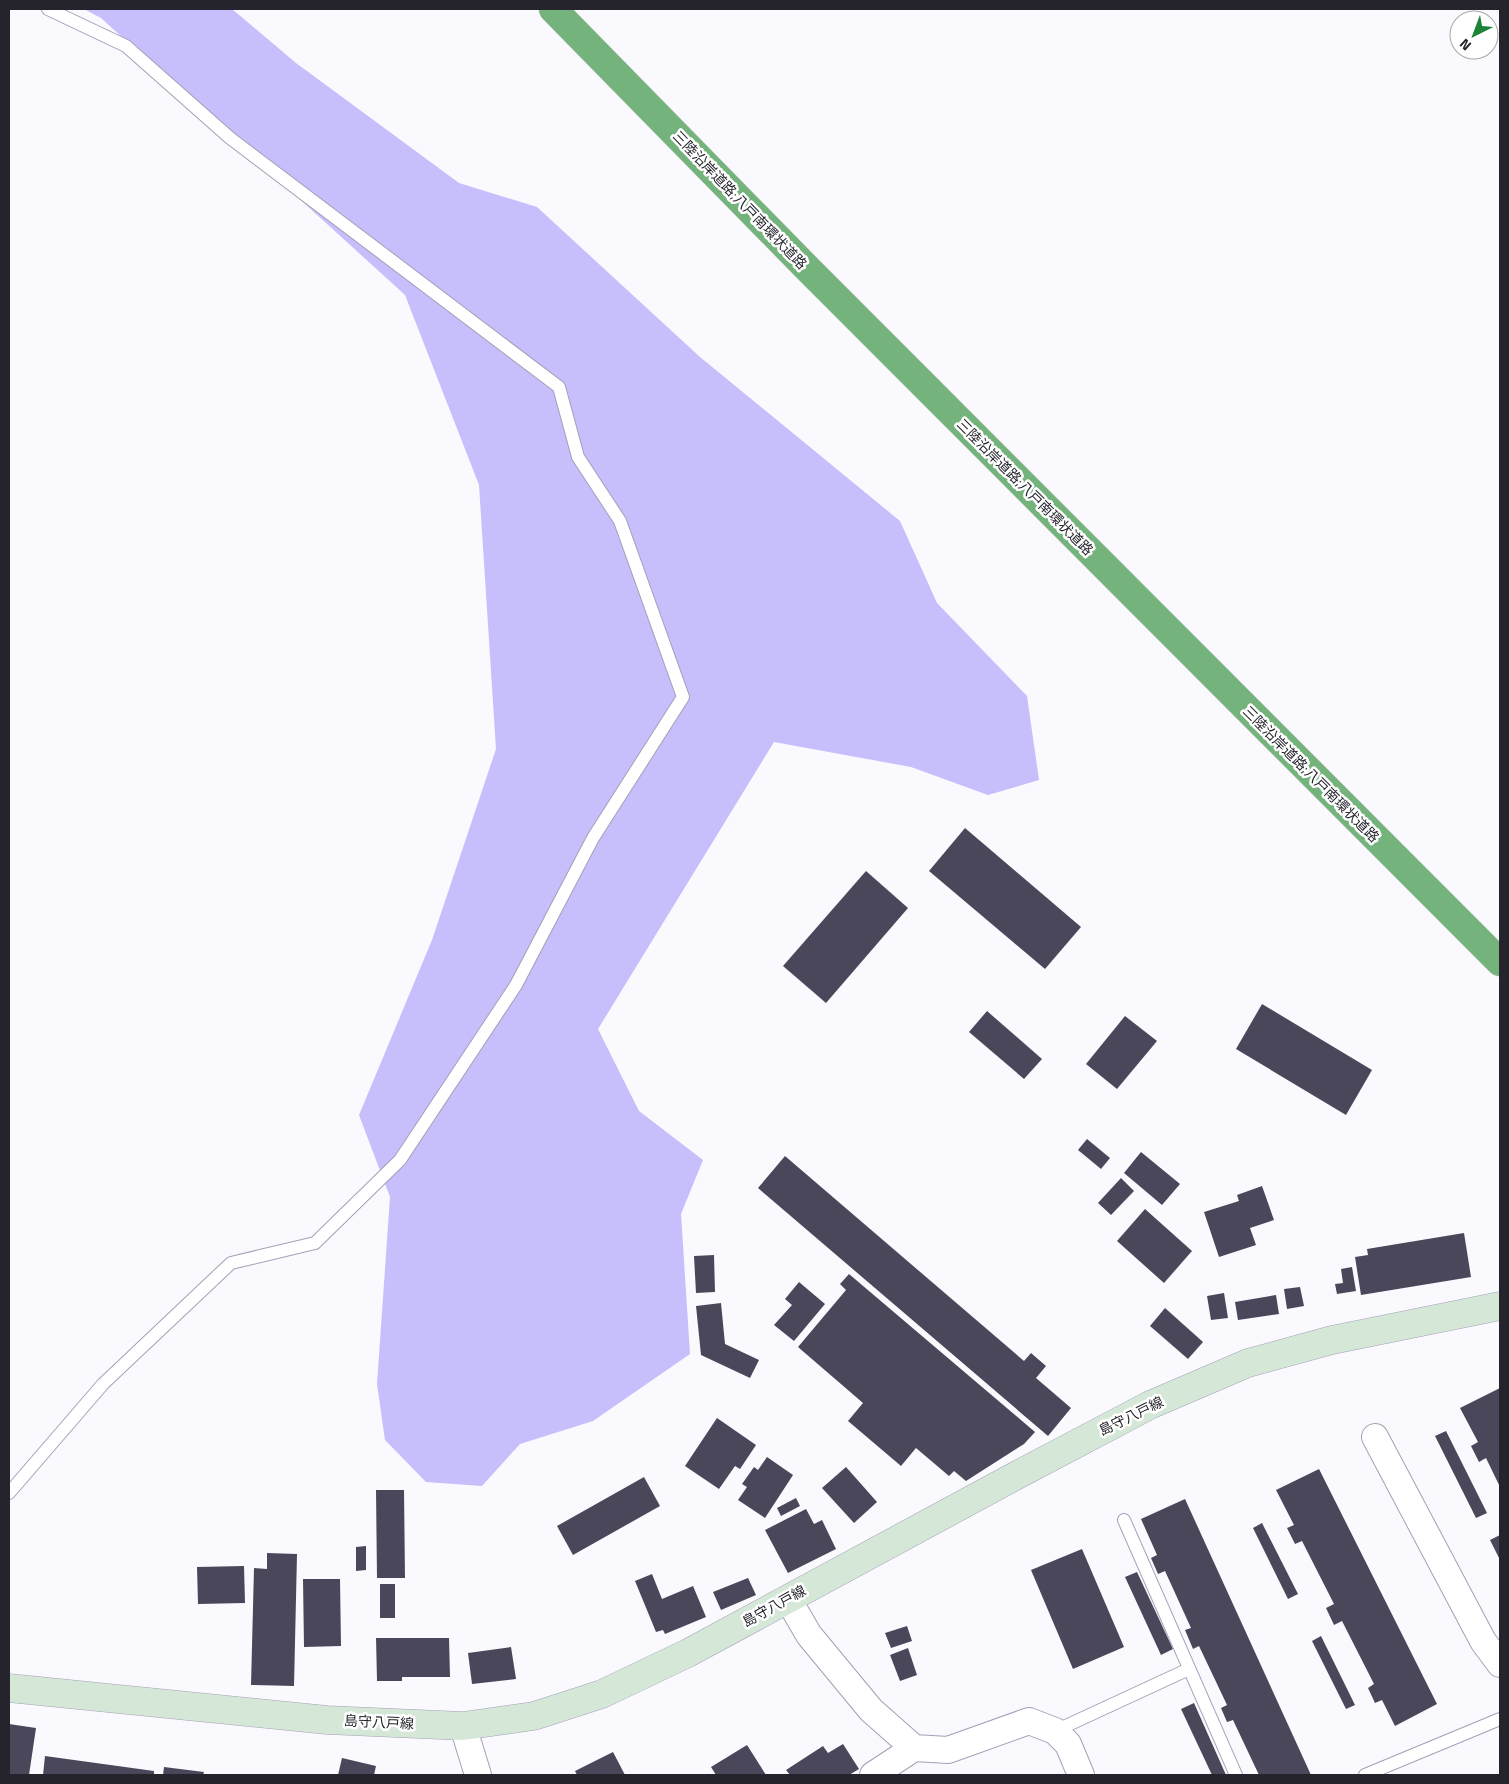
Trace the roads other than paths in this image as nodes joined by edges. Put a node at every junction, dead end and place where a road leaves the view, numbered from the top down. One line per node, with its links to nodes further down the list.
1 (48, 9): 6 (lane)
2 (553, 9): 3 (highway, 三陸沿岸道路;八戸南環状道路)
3 (1500, 962)
4 (1500, 1306): 8 (main road, 島守八戸線)
5 (1375, 1437): 9 (street)
6 (9, 1493)
7 (1124, 1520): 10 (lane)
8 (788, 1599): 13 (main road, 島守八戸線); 15 (street)
9 (1500, 1664)
10 (1189, 1668): 14 (lane); 19 (lane)
11 (9, 1688): 13 (main road, 島守八戸線)
12 (1500, 1719): 20 (lane)
13 (463, 1726): 16 (street)
14 (1055, 1731): 15 (street); 18 (street)
15 (914, 1748): 17 (street)
16 (478, 1775)
17 (874, 1775)
18 (1082, 1775)
19 (1236, 1775)
20 (1365, 1775)

